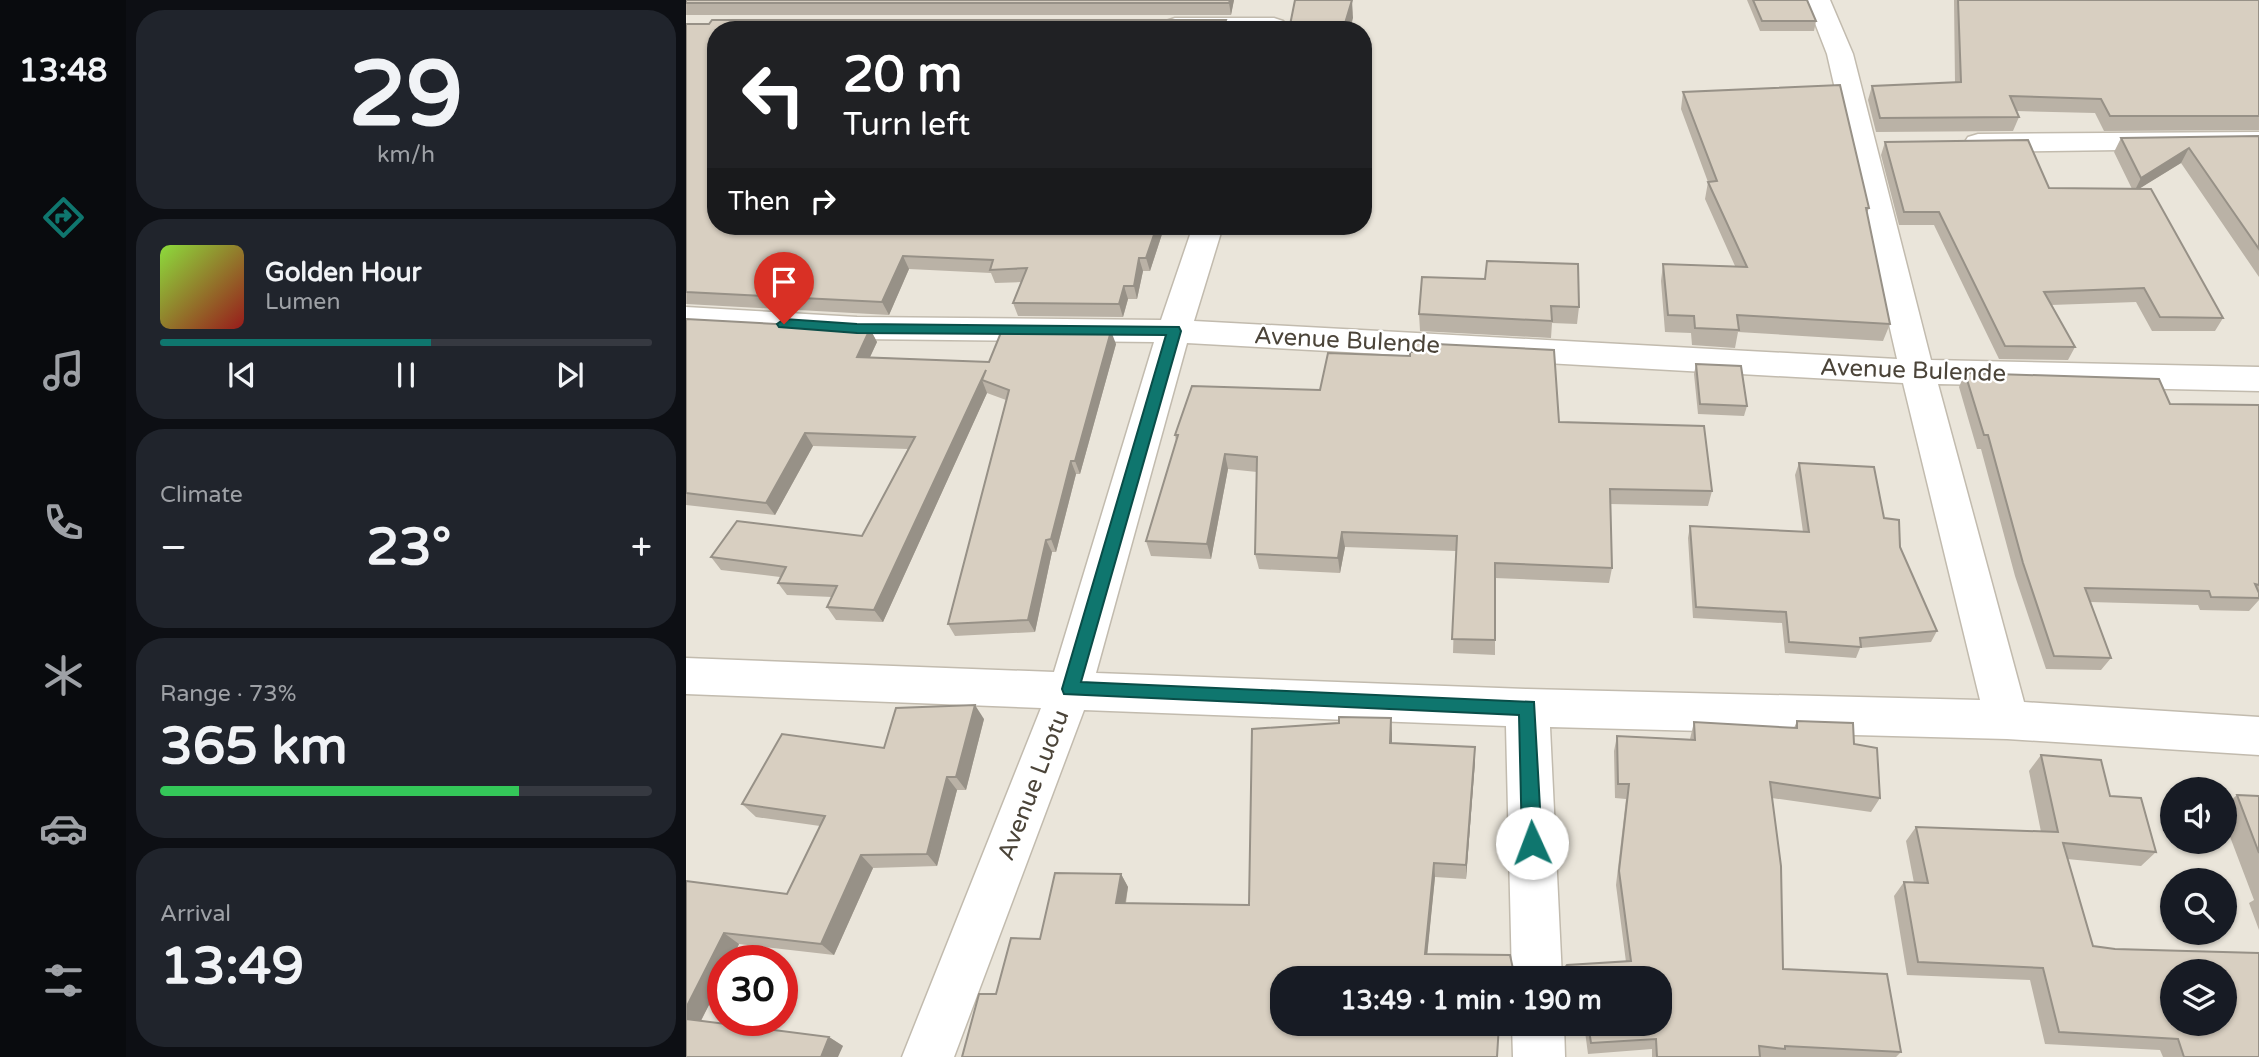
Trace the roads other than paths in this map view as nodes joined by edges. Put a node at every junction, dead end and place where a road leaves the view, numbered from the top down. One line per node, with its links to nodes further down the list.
1 (1281, 0): 3 (street)
2 (1818, 0): 9 (street)
3 (1275, 21)
4 (2259, 141): 5 (street)
5 (1945, 143)
6 (1205, 235): 8 (street, Avenue Luotu)
7 (686, 318): 8 (street, Avenue Bulende)
8 (1174, 331): 9 (street, Avenue Bulende); 12 (street, Avenue Luotu)
9 (1917, 372): 10 (street, Avenue Bulende); 14 (street)
10 (2259, 379)
11 (686, 676): 12 (street)
12 (1070, 689): 13 (street); 18 (street, Avenue Luotu)
13 (1527, 708): 14 (street); 16 (street)
14 (2007, 720): 15 (street)
15 (2259, 737)
16 (1536, 966)
17 (1538, 1036): 19 (street)
18 (928, 1057)
19 (1539, 1057)

